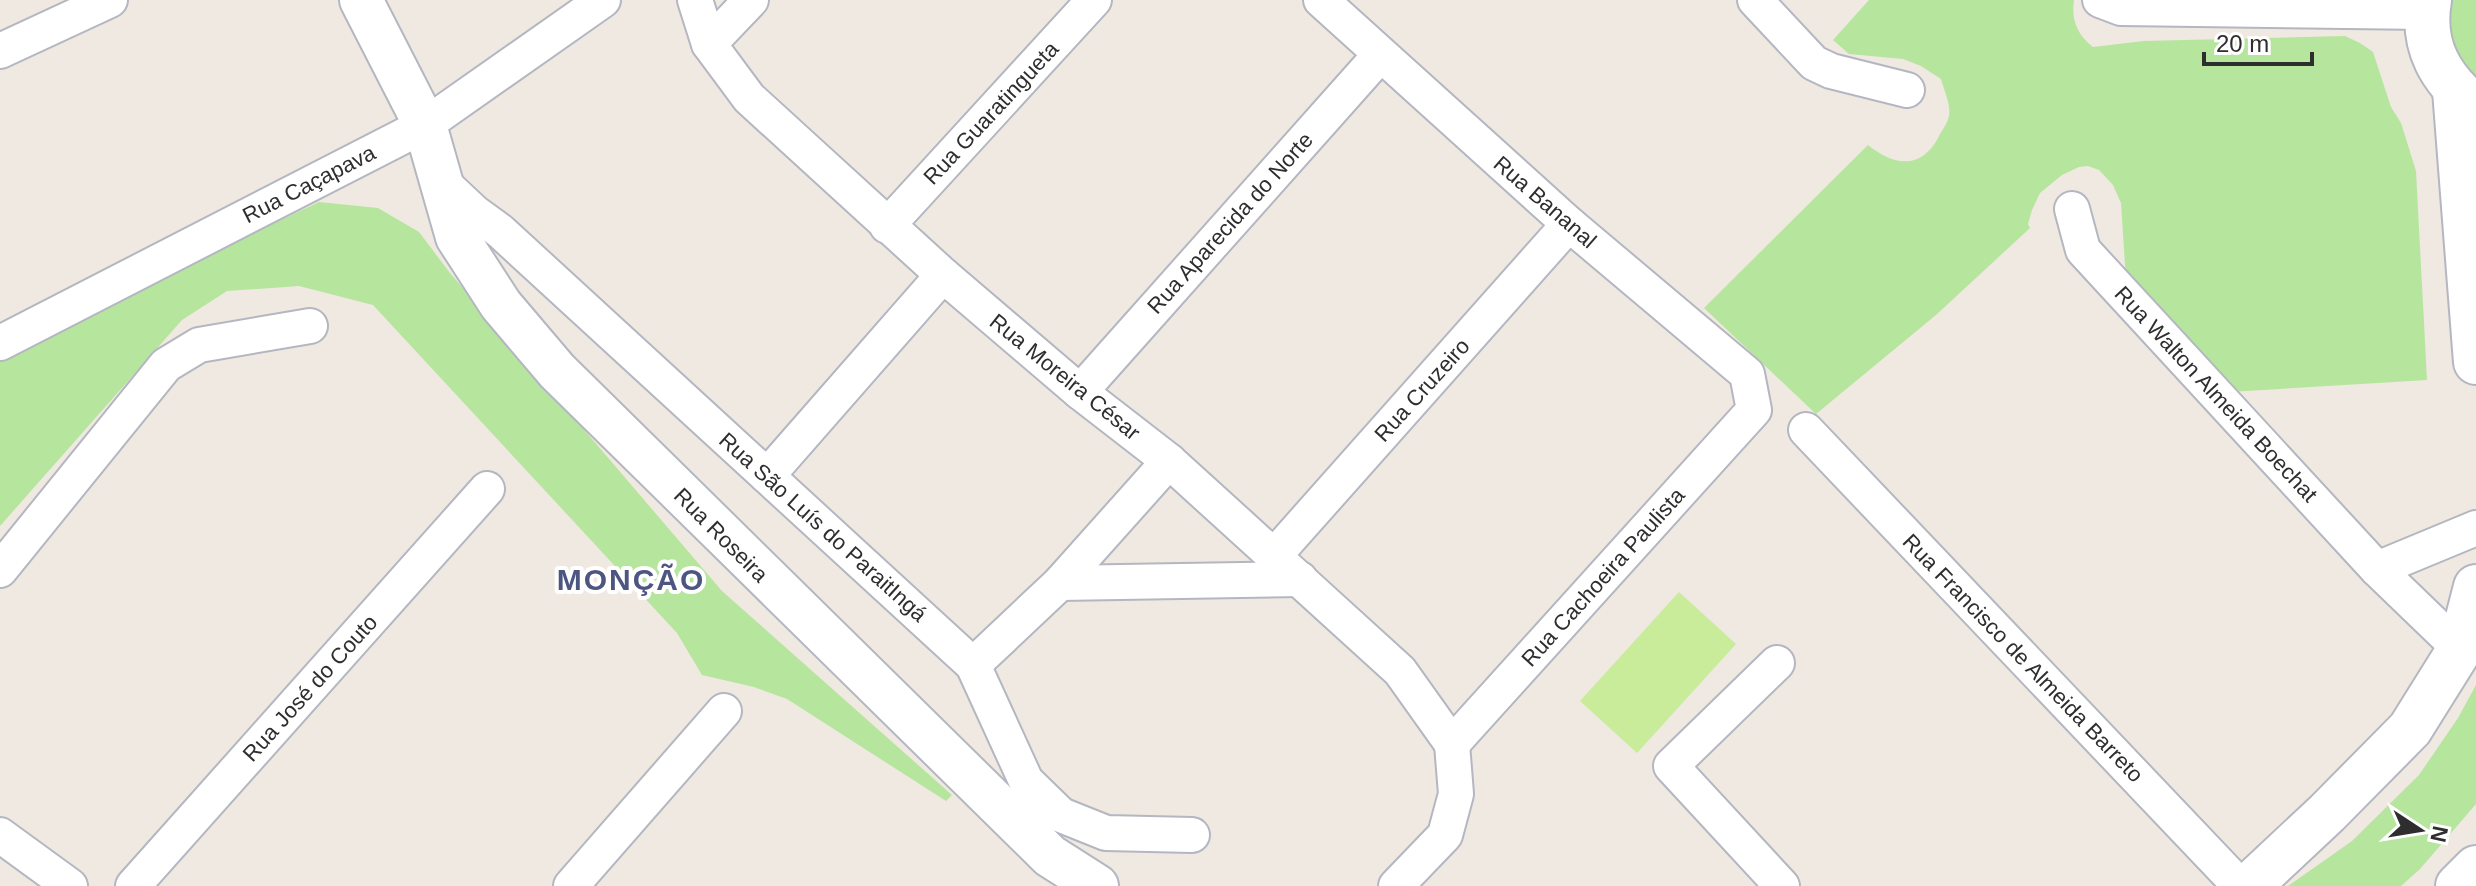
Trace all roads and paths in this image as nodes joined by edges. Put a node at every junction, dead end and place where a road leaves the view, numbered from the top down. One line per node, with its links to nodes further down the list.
1 (110, 0): 12 (street)
2 (361, 0): 16 (street)
3 (603, 0): 16 (street, Rua Caçapava)
4 (695, 0): 11 (street, Rua Moreira César)
5 (751, 0): 11 (street)
6 (1094, 0): 20 (street, Rua Guaratingueta)
7 (1321, 0): 13 (street, Rua Bananal)
8 (1755, 0): 14 (street)
9 (2100, 0): 10 (street)
10 (2428, 6): 15 (main road)
11 (709, 44): 20 (street, Rua Moreira César)
12 (0, 51)
13 (1380, 55): 19 (street, Rua Bananal); 25 (street, Rua Aparecida do Norte)
14 (1907, 90)
15 (2465, 99): 24 (main road)
16 (425, 125): 17 (street, Rua Roseira); 23 (street, Rua Caçapava)
17 (441, 181): 29 (street, Rua São Luís do ParaitIngá); 49 (street, Rua Roseira)
18 (2072, 209): 33 (street, Rua Walton Almeida Boechat)
19 (1569, 224): 26 (street, Rua Bananal); 32 (street, Rua Cruzeiro)
20 (887, 226): 21 (street, Rua Moreira César)
21 (943, 275): 25 (street, Rua Moreira César); 29 (street)
22 (310, 326): 34 (street)
23 (0, 343)
24 (2476, 362)
25 (1080, 392): 28 (street, Rua Moreira César)
26 (1754, 410): 42 (street, Rua Cachoeira Paulista)
27 (1806, 430): 52 (street, Rua Francisco de Almeida Barreto)
28 (1169, 461): 32 (street, Rua Moreira César); 36 (street)
29 (767, 476): 40 (street, Rua São Luís do ParaitIngá)
30 (487, 489): 47 (street, Rua José do Couto)
31 (2476, 528): 33 (street)
32 (1274, 556): 35 (street, Rua Moreira César)
33 (2377, 569): 38 (street, Rua Walton Almeida Boechat)
34 (0, 570)
35 (1300, 579): 36 (street); 42 (street, Rua Moreira César)
36 (1060, 583): 40 (street)
37 (2476, 587): 38 (main road)
38 (2460, 649): 53 (main road)
39 (1777, 663): 51 (street)
40 (973, 665): 44 (street, Rua São Luís do ParaitIngá)
41 (724, 711): 48 (street)
42 (1452, 744): 50 (street)
43 (0, 835): 46 (street)
44 (1192, 835)
45 (2476, 868): 54 (main road)
46 (70, 886)
47 (133, 886)
48 (571, 886)
49 (1097, 886)
50 (1396, 886)
51 (1782, 886)
52 (2240, 886)
53 (2249, 886)
54 (2458, 886)

